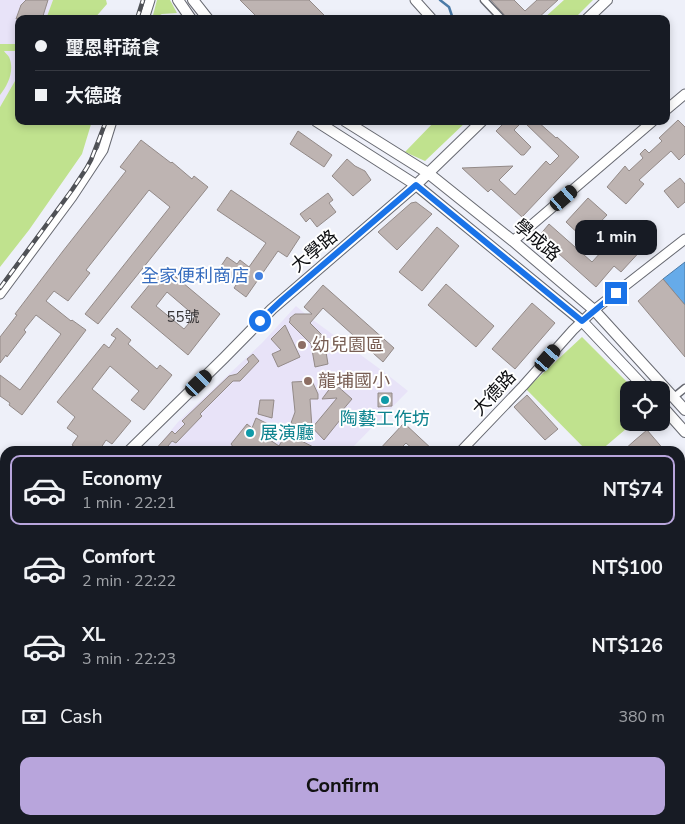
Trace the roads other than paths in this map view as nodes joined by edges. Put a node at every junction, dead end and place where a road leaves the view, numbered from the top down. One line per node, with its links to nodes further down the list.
1 (150, 0): 7 (street)
2 (179, 0): 8 (street)
3 (193, 0): 9 (street)
4 (415, 0): 10 (street)
5 (607, 0): 12 (street)
6 (486, 2): 11 (street)
7 (145, 15)
8 (188, 15)
9 (205, 15)
10 (428, 15)
11 (498, 15)
12 (592, 15)
13 (685, 94): 14 (street)
14 (670, 107)
15 (111, 125): 24 (street)
16 (322, 125): 21 (street, 學成路)
17 (351, 125): 20 (street, 學成路)
18 (478, 125): 20 (street, 大學路)
19 (648, 125): 23 (street)
20 (428, 174): 21 (street, 大學路); 23 (street, 學成路)
21 (416, 185): 26 (street, 學成路); 33 (street, 大學路)
22 (685, 239): 25 (street, 大德路)
23 (513, 241): 25 (street, 學成路)
24 (0, 294)
25 (594, 310): 26 (street, 大德路); 29 (street, 學成路)
26 (582, 321): 27 (street, 學成路); 34 (street, 大德路)
27 (639, 381)
28 (685, 388): 29 (street)
29 (674, 397): 30 (street, 學成路)
30 (685, 410)
31 (670, 415): 32 (street)
32 (685, 432)
33 (134, 446)
34 (466, 446)

